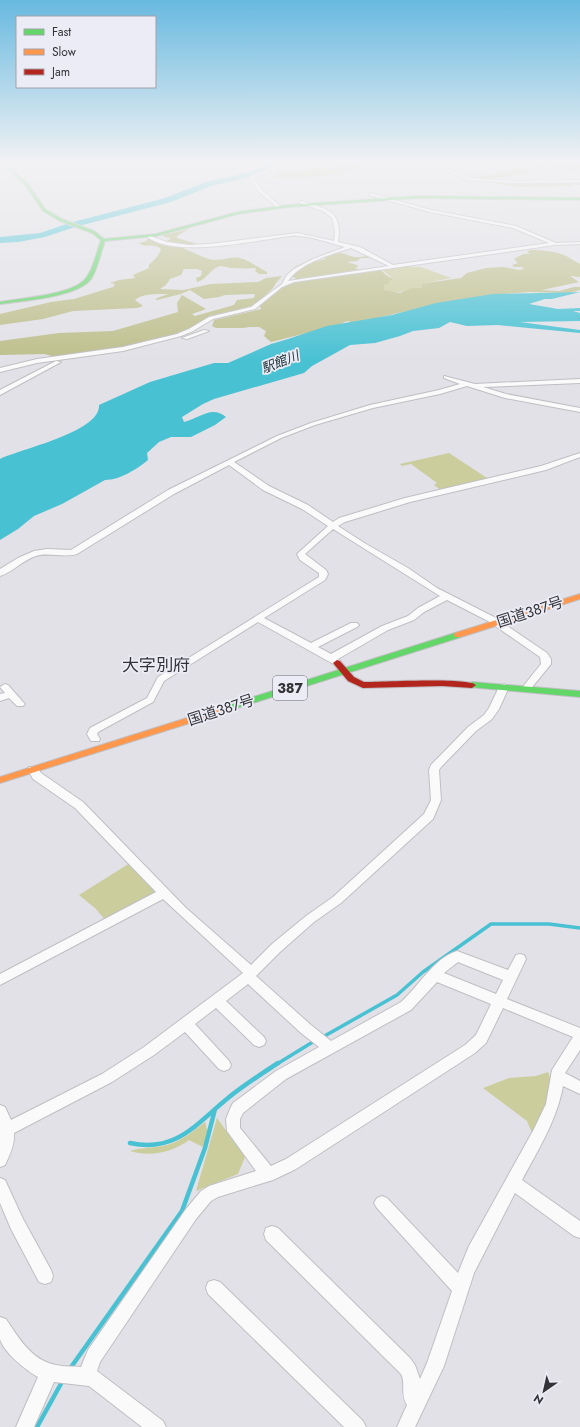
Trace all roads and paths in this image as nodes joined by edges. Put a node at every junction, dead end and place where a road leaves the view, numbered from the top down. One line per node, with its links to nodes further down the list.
1 (80, 228): 6 (main road)
2 (187, 228): 5 (main road)
3 (338, 228): 7 (street)
4 (515, 228): 9 (street)
5 (148, 236): 6 (main road); 7 (street)
6 (103, 240): 13 (main road)
7 (336, 242): 10 (street)
8 (580, 243): 9 (street)
9 (556, 244): 11 (street)
10 (352, 246): 11 (street); 12 (street)
11 (393, 266): 12 (street)
12 (284, 283): 15 (street)
13 (0, 304)
14 (206, 331): 15 (street)
15 (56, 360): 16 (street); 20 (street)
16 (0, 370)
17 (446, 377): 19 (street)
18 (580, 381): 19 (street)
19 (469, 385): 21 (street); 23 (street)
20 (0, 393)
21 (580, 410)
22 (580, 455): 24 (street)
23 (229, 462): 24 (street); 25 (street)
24 (332, 525): 27 (street); 30 (street)
25 (0, 573)
26 (580, 588): 29 (main road, 国道387号 / 387)
27 (447, 596): 29 (street); 34 (street)
28 (580, 596): 31 (main road, 国道387号 / 387)
29 (486, 617): 31 (street); 34 (main road, 国道387号 / 387)
30 (257, 618): 33 (street); 42 (street)
31 (496, 622): 36 (main road, 国道387号 / 387); 38 (street)
32 (354, 625): 33 (street)
33 (311, 647): 34 (street)
34 (335, 661): 35 (main road, 国道387号 / 387); 36 (main road)
35 (324, 668)
36 (344, 671): 37 (main road); 43 (main road, 国道387号 / 387)
37 (504, 688): 38 (main road); 47 (street)
38 (526, 689): 39 (main road)
39 (580, 694)
40 (0, 698): 41 (street)
41 (20, 704)
42 (95, 739)
43 (33, 770): 44 (main road, 国道387号 / 387); 45 (street)
44 (0, 780)
45 (164, 893): 47 (street); 50 (street)
46 (520, 959): 49 (street)
47 (249, 975): 51 (street); 57 (street)
48 (434, 975): 49 (street); 52 (street); 57 (street)
49 (511, 977): 52 (street)
50 (0, 980)
51 (217, 1000): 53 (street); 56 (street)
52 (500, 1001): 54 (street); 64 (street)
53 (186, 1024): 58 (street); 62 (street)
54 (580, 1034)
55 (580, 1039): 59 (street)
56 (259, 1041)
57 (330, 1048): 64 (street)
58 (224, 1065)
59 (557, 1076): 60 (street); 65 (street)
60 (580, 1088)
61 (0, 1112): 62 (street)
62 (7, 1129): 63 (street)
63 (0, 1160)
64 (268, 1174): 75 (street)
65 (513, 1182): 68 (street); 72 (street)
66 (0, 1185): 70 (street)
67 (382, 1203): 72 (street)
68 (580, 1230)
69 (272, 1234): 76 (street)
70 (45, 1276)
71 (214, 1288): 79 (street)
72 (461, 1289): 76 (street)
73 (0, 1325): 74 (street)
74 (49, 1372): 75 (street); 77 (street)
75 (86, 1376): 78 (street)
76 (417, 1405): 80 (street)
77 (25, 1427)
78 (157, 1427)
79 (357, 1427)
80 (406, 1427)

